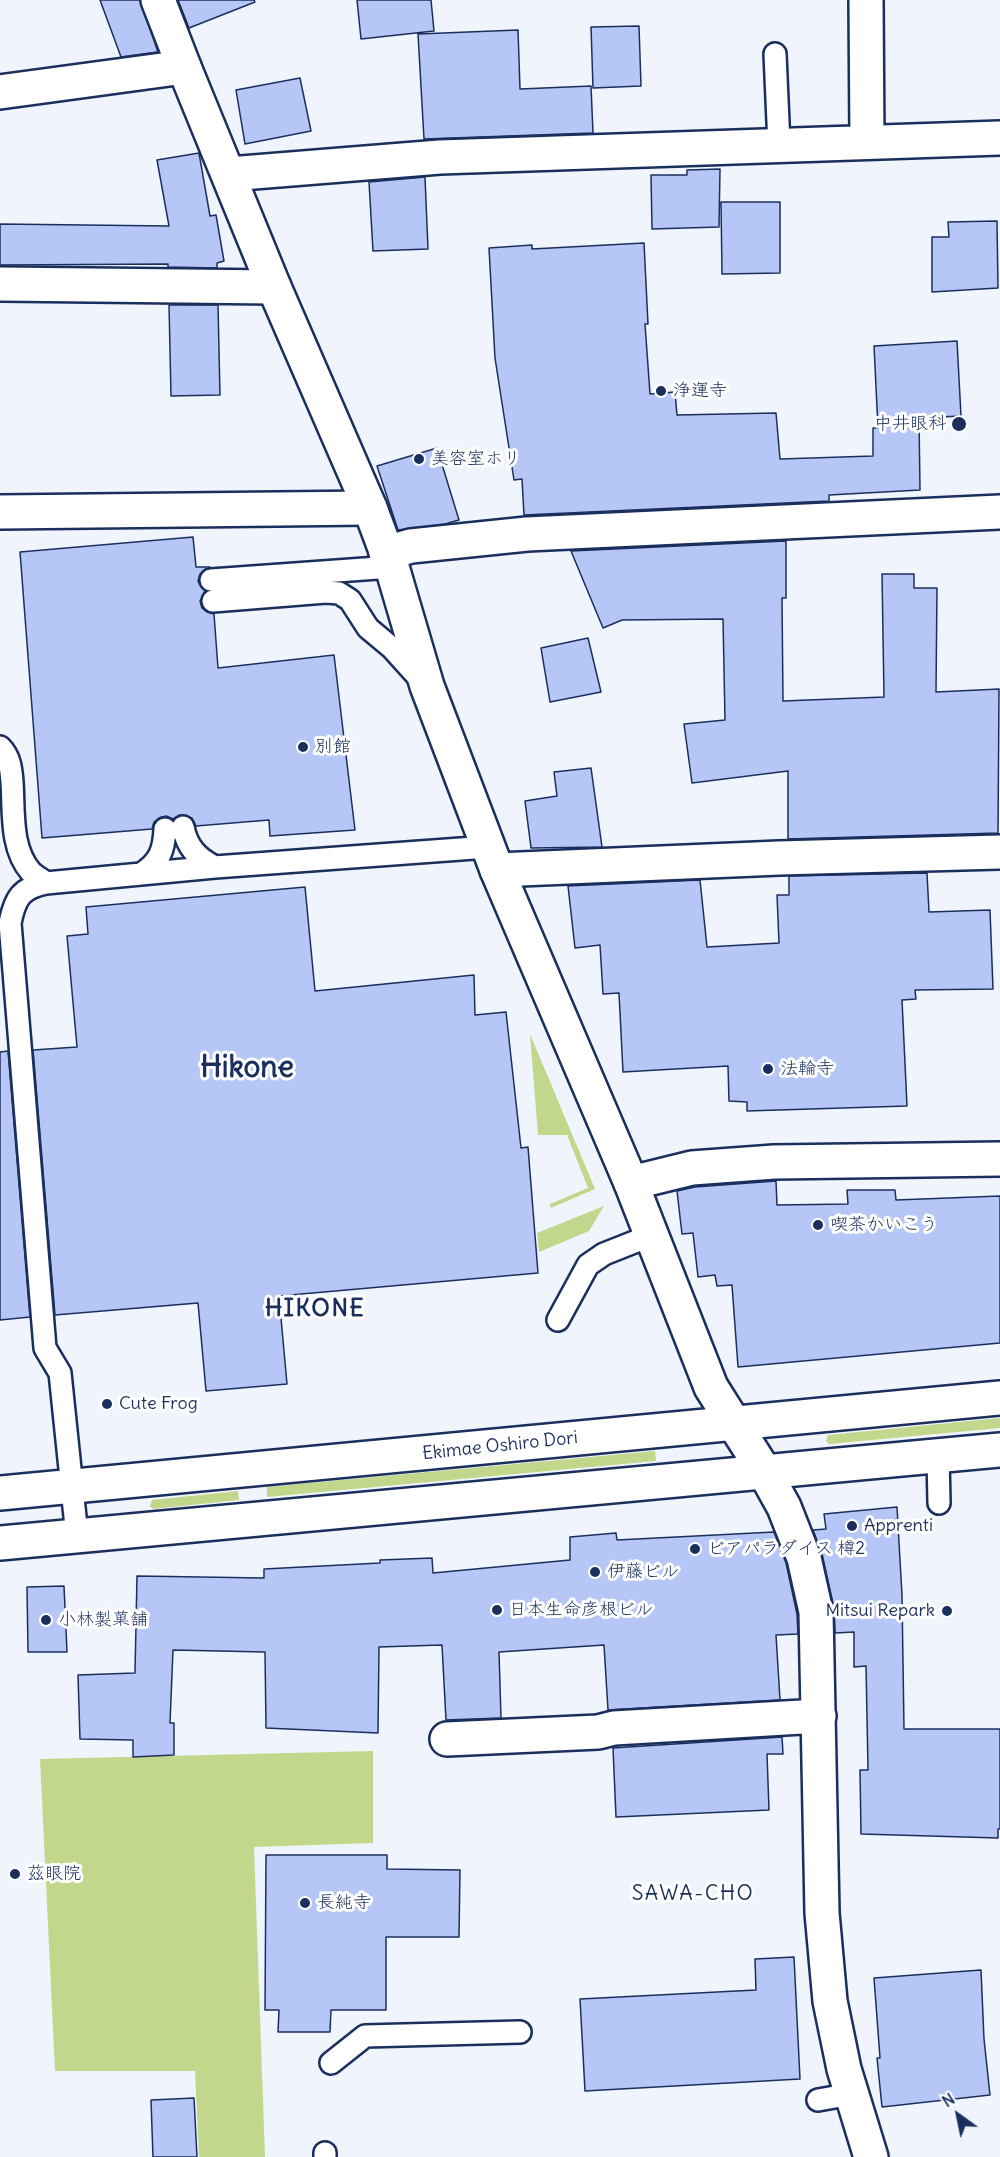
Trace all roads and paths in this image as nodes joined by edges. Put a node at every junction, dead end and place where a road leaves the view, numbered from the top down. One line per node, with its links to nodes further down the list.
1 (158, 0): 4 (street)
2 (866, 0): 7 (street)
3 (775, 54): 8 (lane)
4 (184, 67): 5 (street); 9 (street)
5 (0, 92)
6 (1000, 138): 7 (street)
7 (865, 142): 8 (street)
8 (797, 148): 9 (street)
9 (229, 174): 11 (street)
10 (0, 284): 11 (street)
11 (274, 287): 12 (street)
12 (370, 508): 13 (street); 15 (street)
13 (0, 512)
14 (992, 515): 15 (street)
15 (389, 560): 16 (street); 16 (lane)
16 (427, 686): 19 (street)
17 (0, 747): 22 (lane)
18 (1000, 852): 19 (street)
19 (492, 858): 20 (lane); 25 (street)
20 (215, 867): 21 (lane); 21 (lane)
21 (141, 874): 22 (lane)
22 (46, 883): 23 (lane)
23 (5, 914): 33 (lane)
24 (1000, 1159): 25 (street)
25 (631, 1184): 26 (street)
26 (652, 1235): 27 (lane); 29 (street)
27 (558, 1320)
28 (1000, 1398): 29 (street, Ekimae Oshiro Dori)
29 (735, 1423): 32 (street); 33 (street, Ekimae Oshiro Dori)
30 (1000, 1450): 31 (street)
31 (939, 1456): 32 (street); 35 (lane)
32 (764, 1472): 36 (street); 38 (street)
33 (72, 1486): 34 (street, Ekimae Oshiro Dori); 36 (lane)
34 (0, 1493)
35 (939, 1503)
36 (77, 1536): 37 (street)
37 (0, 1543)
38 (819, 1716): 39 (street); 42 (street)
39 (447, 1738)
40 (520, 2032): 41 (lane)
41 (331, 2063)
42 (852, 2094): 43 (lane); 44 (street)
43 (818, 2100)
44 (871, 2157)

